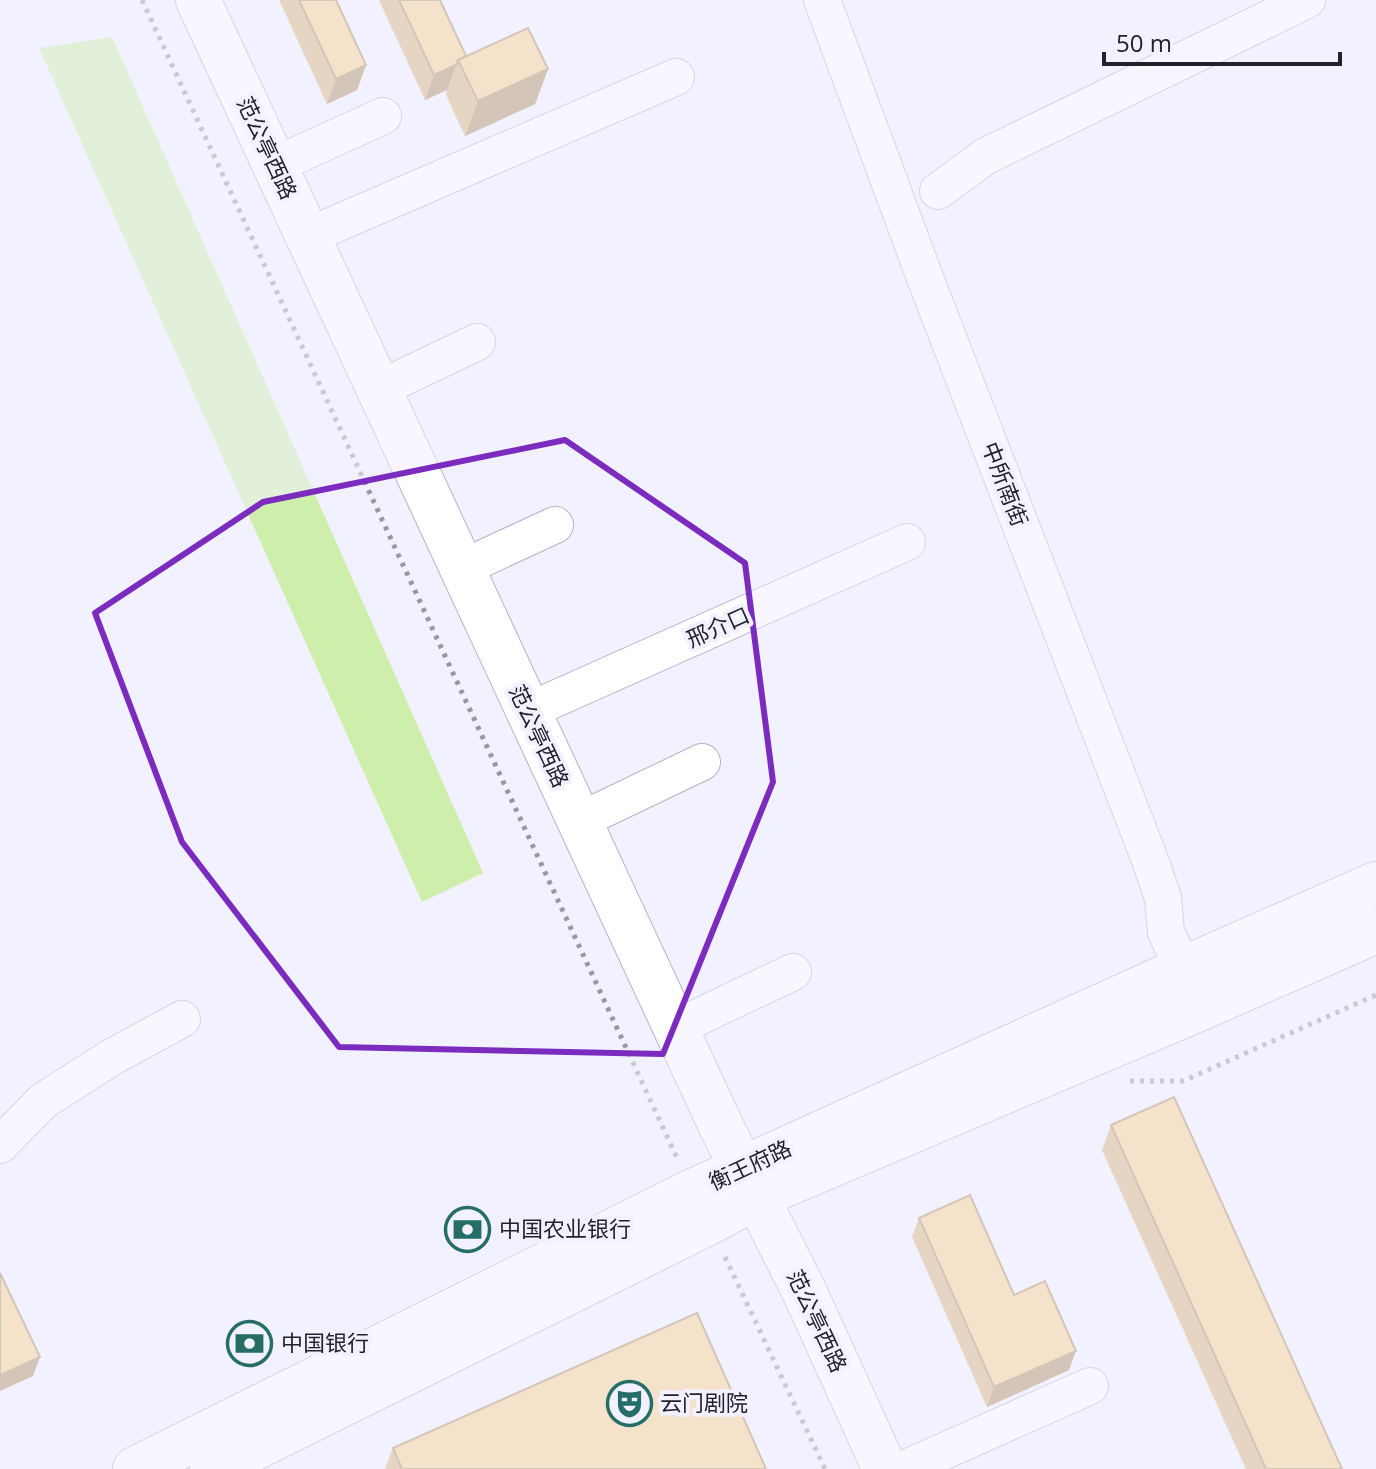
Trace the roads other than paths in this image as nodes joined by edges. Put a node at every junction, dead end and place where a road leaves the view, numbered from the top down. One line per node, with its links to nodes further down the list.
1 (177, 0): 25 (main road, 范公亭西路)
2 (198, 0): 7 (main road, 范公亭西路)
3 (822, 0): 20 (street, 中所南街)
4 (1307, 0): 8 (street)
5 (676, 77): 9 (street)
6 (383, 116): 7 (street)
7 (275, 165): 9 (main road, 范公亭西路)
8 (938, 191)
9 (308, 236): 11 (main road, 范公亭西路)
10 (477, 342): 11 (street)
11 (379, 389): 14 (main road, 范公亭西路)
12 (555, 525): 14 (street)
13 (907, 542): 15 (street, 邢介口)
14 (462, 568): 15 (main road, 范公亭西路)
15 (528, 711): 17 (main road, 范公亭西路)
16 (702, 762): 17 (street)
17 (579, 821): 23 (main road, 范公亭西路)
18 (1376, 884): 20 (main road, 衡王府路)
19 (1376, 931): 25 (main road, 衡王府路)
20 (1183, 969): 25 (main road, 衡王府路)
21 (793, 972): 23 (street)
22 (182, 1019): 24 (street)
23 (675, 1028): 25 (main road, 范公亭西路)
24 (0, 1145)
25 (725, 1195): 27 (main road, 衡王府路); 28 (main road, 衡王府路); 29 (main road, 范公亭西路); 30 (main road, 范公亭西路)
26 (1090, 1386): 31 (street)
27 (135, 1469)
28 (212, 1469)
29 (860, 1469)
30 (885, 1469)
31 (904, 1469)

